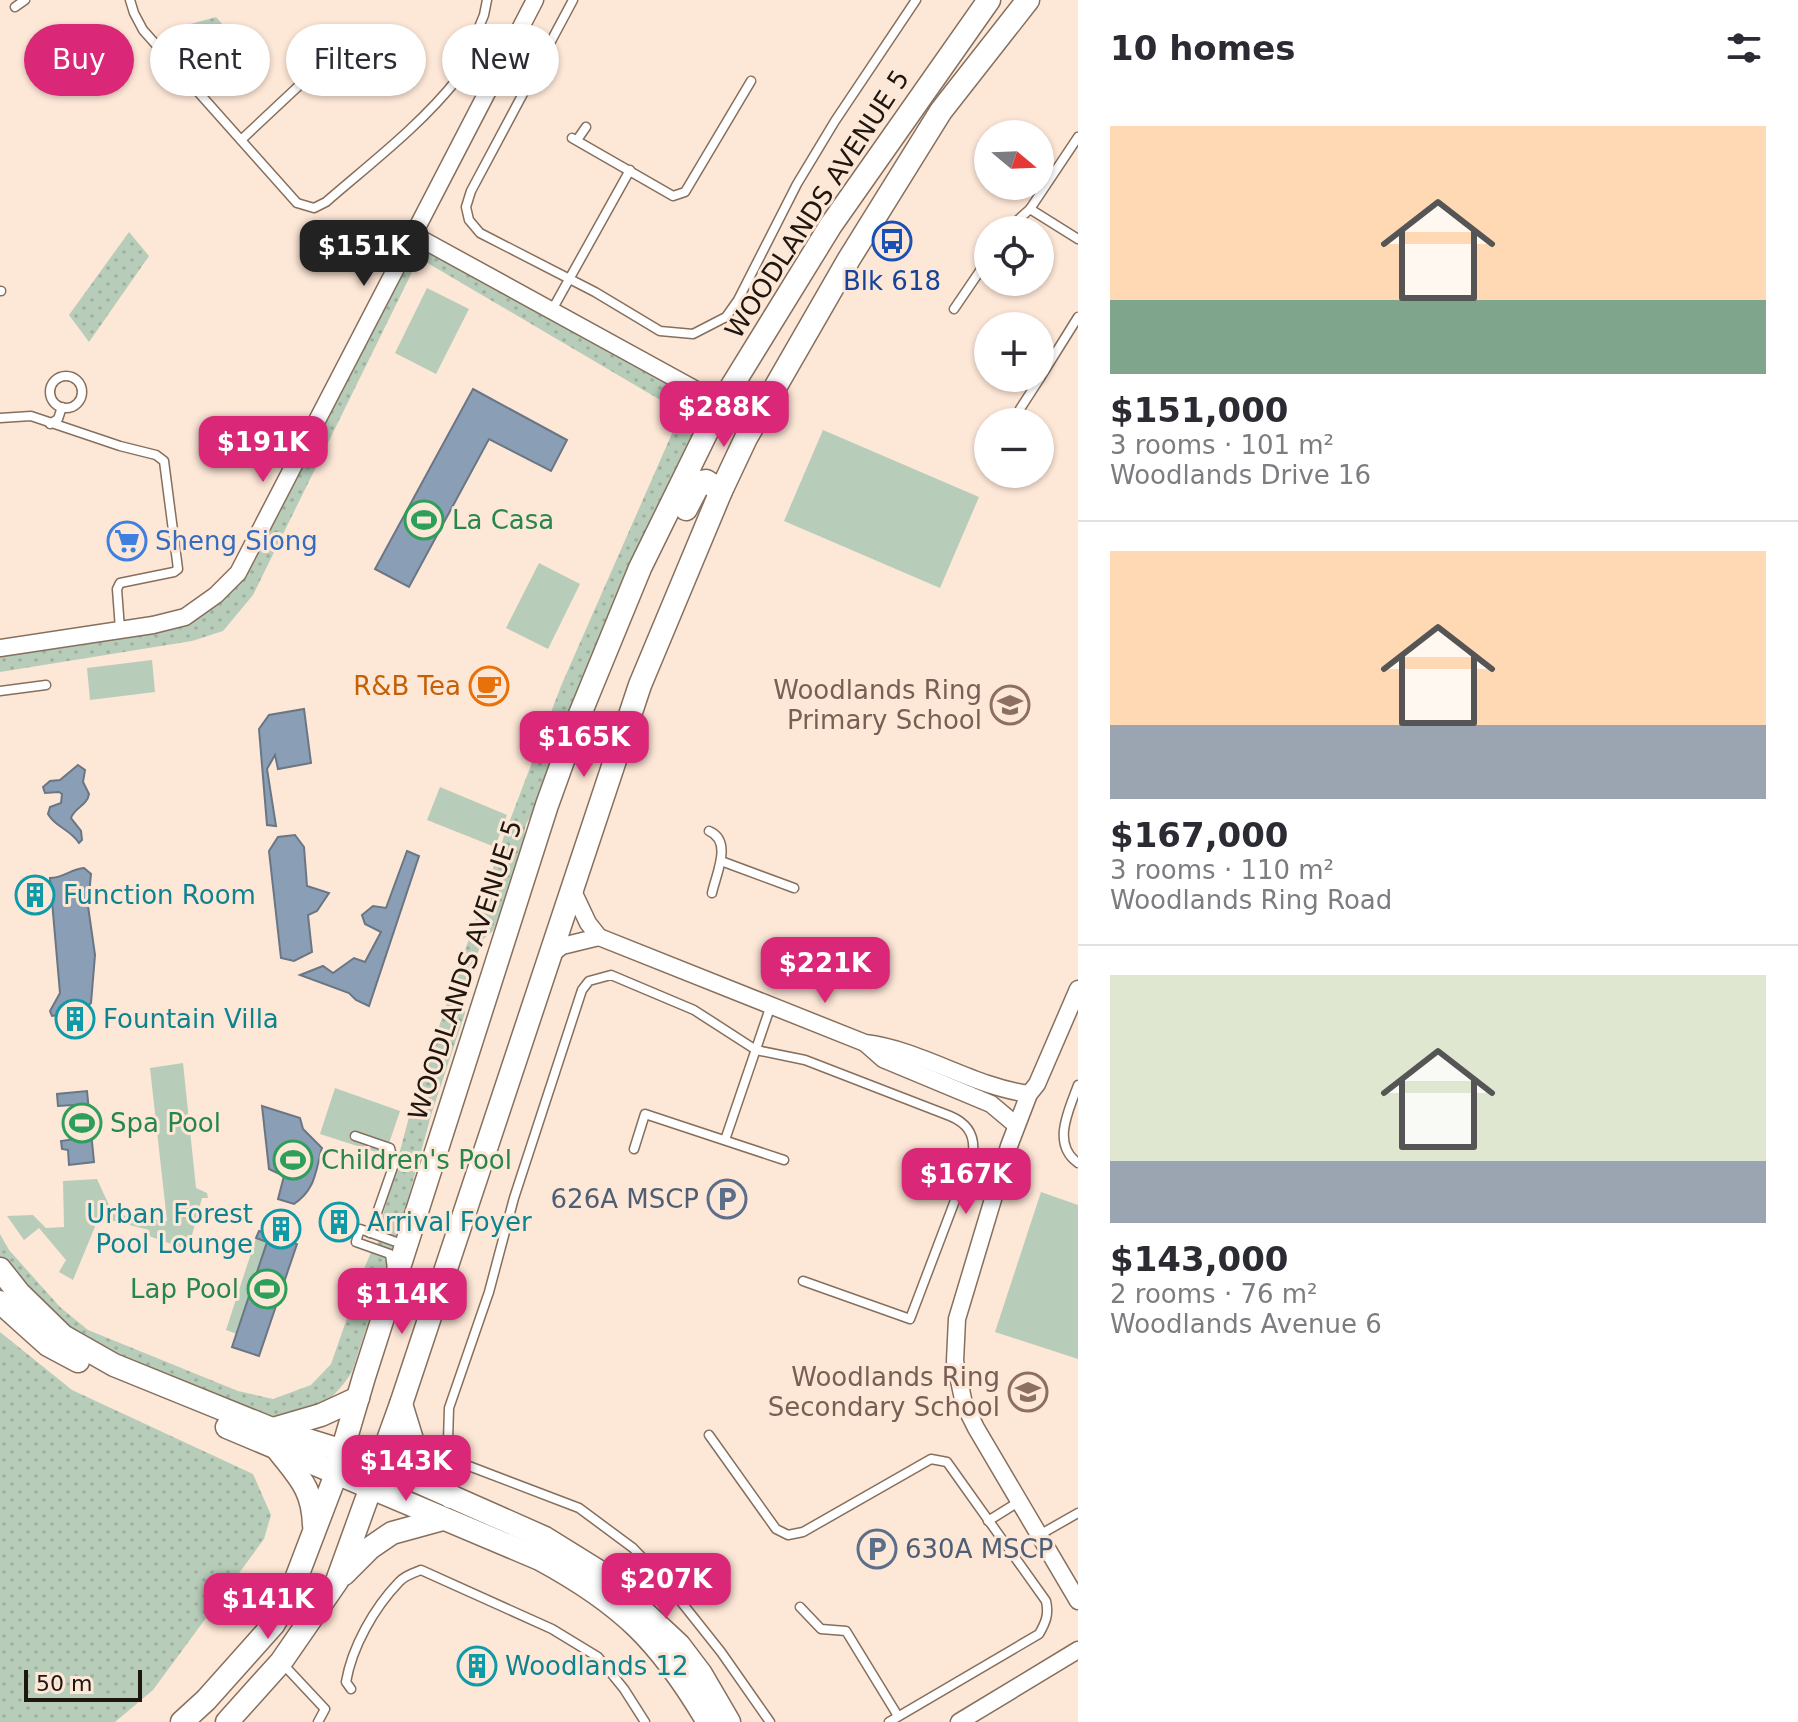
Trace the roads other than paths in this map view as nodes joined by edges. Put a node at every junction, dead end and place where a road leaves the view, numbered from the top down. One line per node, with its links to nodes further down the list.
1 (25, 0): 9 (lane)
2 (130, 0): 18 (lane)
3 (487, 0): 10 (lane)
4 (535, 0): 11 (street)
5 (573, 0): 24 (lane)
6 (916, 0): 24 (lane)
7 (989, 0): 31 (main road, WOODLANDS AVENUE 5)
8 (1028, 0): 34 (main road, WOODLANDS AVENUE 5)
9 (15, 7)
10 (480, 24)
11 (523, 24)
12 (751, 81): 19 (lane)
13 (288, 96): 18 (lane)
14 (443, 96): 18 (lane)
15 (486, 96): 22 (street)
16 (586, 127): 19 (lane)
17 (1078, 137): 20 (lane)
18 (241, 140)
19 (630, 170): 24 (lane)
20 (1030, 209): 21 (lane); 23 (lane)
21 (1022, 216)
22 (414, 235): 27 (street); 36 (street)
23 (1078, 239)
24 (570, 279): 27 (lane)
25 (974, 280): 26 (lane)
26 (954, 309)
27 (552, 310): 31 (street)
28 (1078, 317): 29 (lane)
29 (1054, 356)
30 (62, 407): 30 (lane); 33 (lane)
31 (719, 407): 35 (main road, WOODLANDS AVENUE 5)
32 (0, 418): 33 (lane)
33 (50, 424): 36 (lane)
34 (721, 491): 35 (main road); 42 (main road, WOODLANDS AVENUE 5)
35 (640, 568): 60 (main road, WOODLANDS AVENUE 5)
36 (120, 629): 37 (street)
37 (0, 648)
38 (46, 685): 39 (lane)
39 (0, 691)
40 (709, 831): 41 (lane)
41 (721, 861): 43 (lane); 44 (lane)
42 (571, 887): 45 (street); 46 (main road, WOODLANDS AVENUE 5)
43 (794, 888)
44 (712, 893)
45 (599, 937): 46 (street); 48 (street)
46 (548, 956): 66 (main road, WOODLANDS AVENUE 5)
47 (1078, 989): 52 (street)
48 (771, 1005): 49 (street); 50 (lane)
49 (865, 1043): 52 (street); 53 (street)
50 (756, 1050): 55 (lane); 62 (lane); 92 (lane)
51 (1078, 1085): 58 (lane)
52 (1029, 1094): 53 (street)
53 (1016, 1125): 73 (street)
54 (355, 1136): 59 (lane)
55 (725, 1140): 56 (lane); 57 (lane)
56 (634, 1149)
57 (784, 1160)
58 (1078, 1163)
59 (370, 1233): 60 (lane); 63 (lane)
60 (408, 1238): 63 (main road, WOODLANDS AVENUE 5)
61 (0, 1269): 68 (main road)
62 (803, 1281)
63 (394, 1285): 65 (main road, WOODLANDS AVENUE 5)
64 (0, 1302): 68 (main road)
65 (358, 1398): 68 (main road); 69 (main road, WOODLANDS AVENUE 5)
66 (401, 1404): 70 (main road, WOODLANDS AVENUE 5); 74 (main road)
67 (709, 1435): 76 (lane)
68 (274, 1439): 69 (main road); 71 (main road); 77 (main road)
69 (343, 1451): 70 (main road); 71 (main road, WOODLANDS AVENUE 5)
70 (380, 1465): 72 (main road, WOODLANDS AVENUE 5); 74 (main road)
71 (335, 1474): 72 (main road); 77 (main road, WOODLANDS AVENUE 5)
72 (371, 1487): 74 (main road); 79 (main road, WOODLANDS AVENUE 5)
73 (1021, 1501): 76 (lane); 78 (street)
74 (448, 1509): 79 (main road); 90 (main road); 91 (main road)
75 (1078, 1513): 78 (lane)
76 (988, 1521): 85 (lane)
77 (315, 1530): 86 (main road, WOODLANDS AVENUE 5)
78 (1041, 1534): 80 (street)
79 (337, 1581): 83 (main road, WOODLANDS AVENUE 5)
80 (1078, 1601)
81 (800, 1607): 85 (lane)
82 (1078, 1650): 94 (street)
83 (281, 1662): 87 (main road, WOODLANDS AVENUE 5); 88 (lane)
84 (351, 1689): 89 (lane)
85 (898, 1716): 93 (lane)
86 (182, 1722)
87 (227, 1722)
88 (318, 1722)
89 (645, 1722)
90 (708, 1722)
91 (729, 1722)
92 (770, 1722)
93 (889, 1722)
94 (959, 1722)

